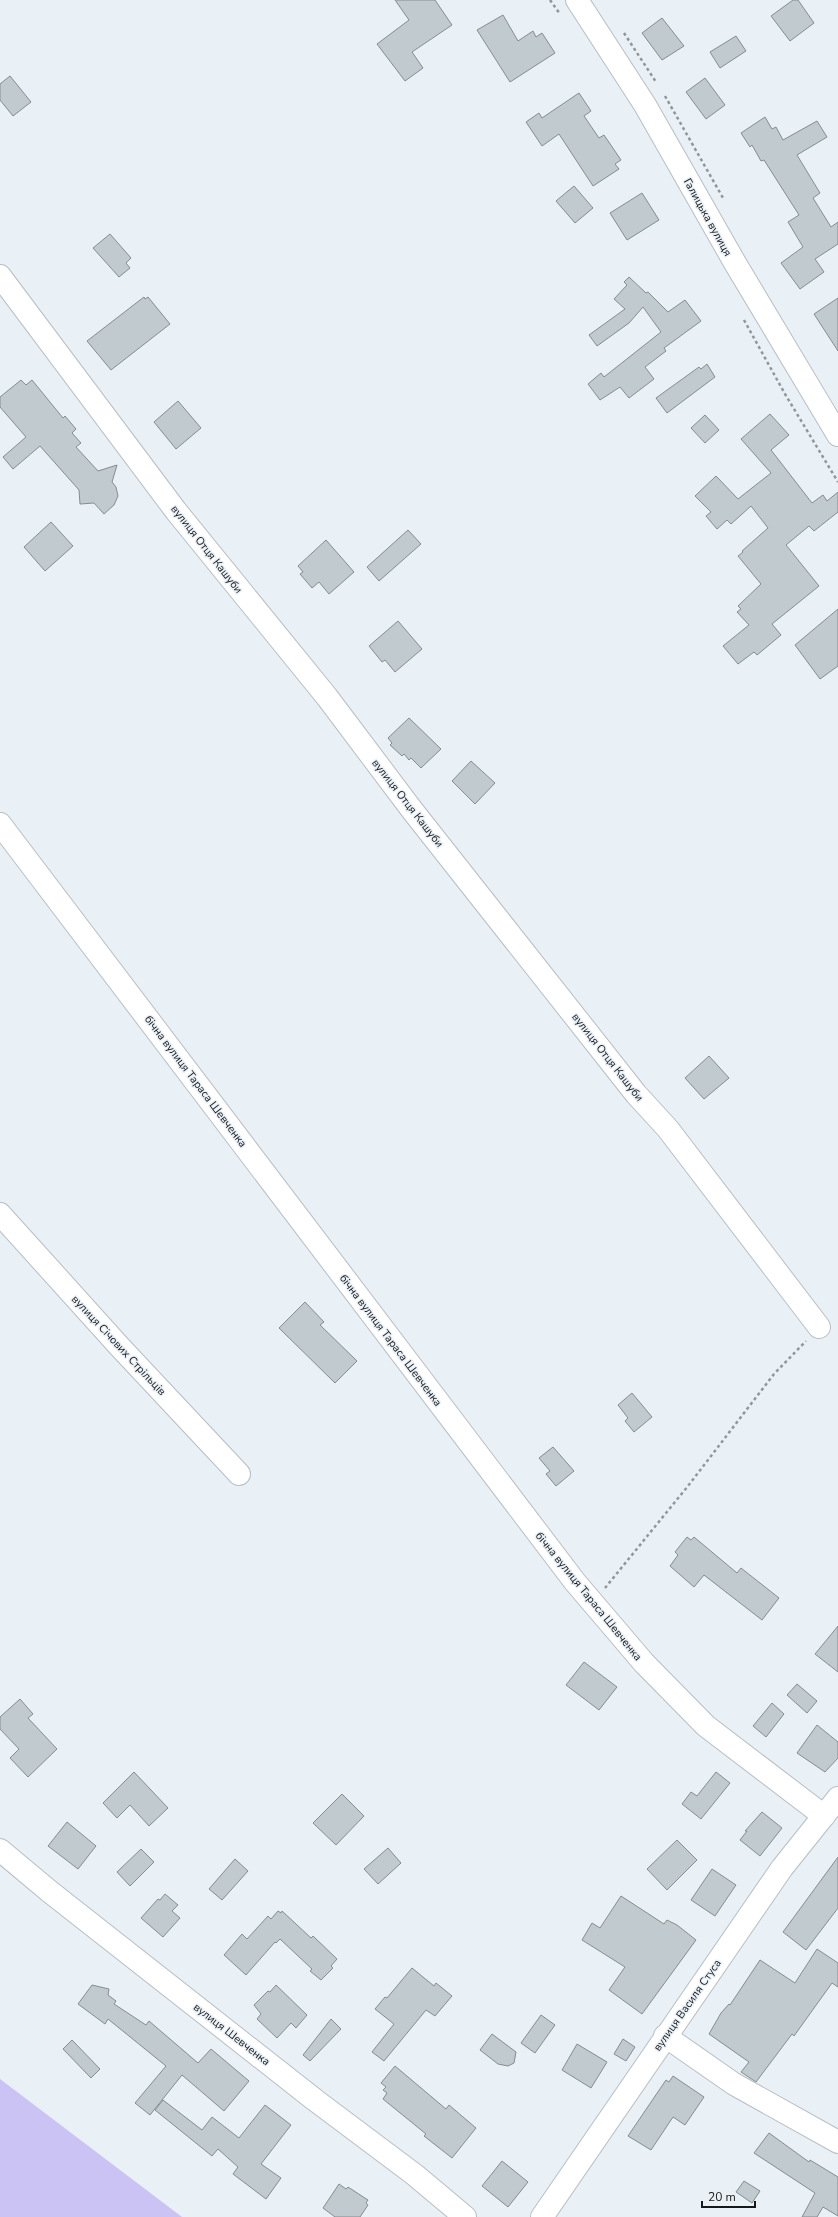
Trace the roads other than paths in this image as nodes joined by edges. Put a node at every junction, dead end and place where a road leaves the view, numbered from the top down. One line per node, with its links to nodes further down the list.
1 (576, 0): 3 (street, Галицька вулиця)
2 (0, 276): 6 (street, вулиця Отця Кашуби)
3 (838, 435)
4 (0, 824): 9 (street, бічна вулиця Тараса Шевченка)
5 (0, 1214): 7 (street, вулиця Січових Стрільців)
6 (819, 1327)
7 (239, 1474)
8 (838, 1798): 9 (street, вулиця Василя Стуса)
9 (824, 1816): 11 (street, вулиця Василя Стуса)
10 (0, 1850): 13 (street, вулиця Шевченка)
11 (665, 2036): 12 (street); 14 (street, вулиця Василя Стуса)
12 (838, 2142)
13 (465, 2217)
14 (542, 2217)

